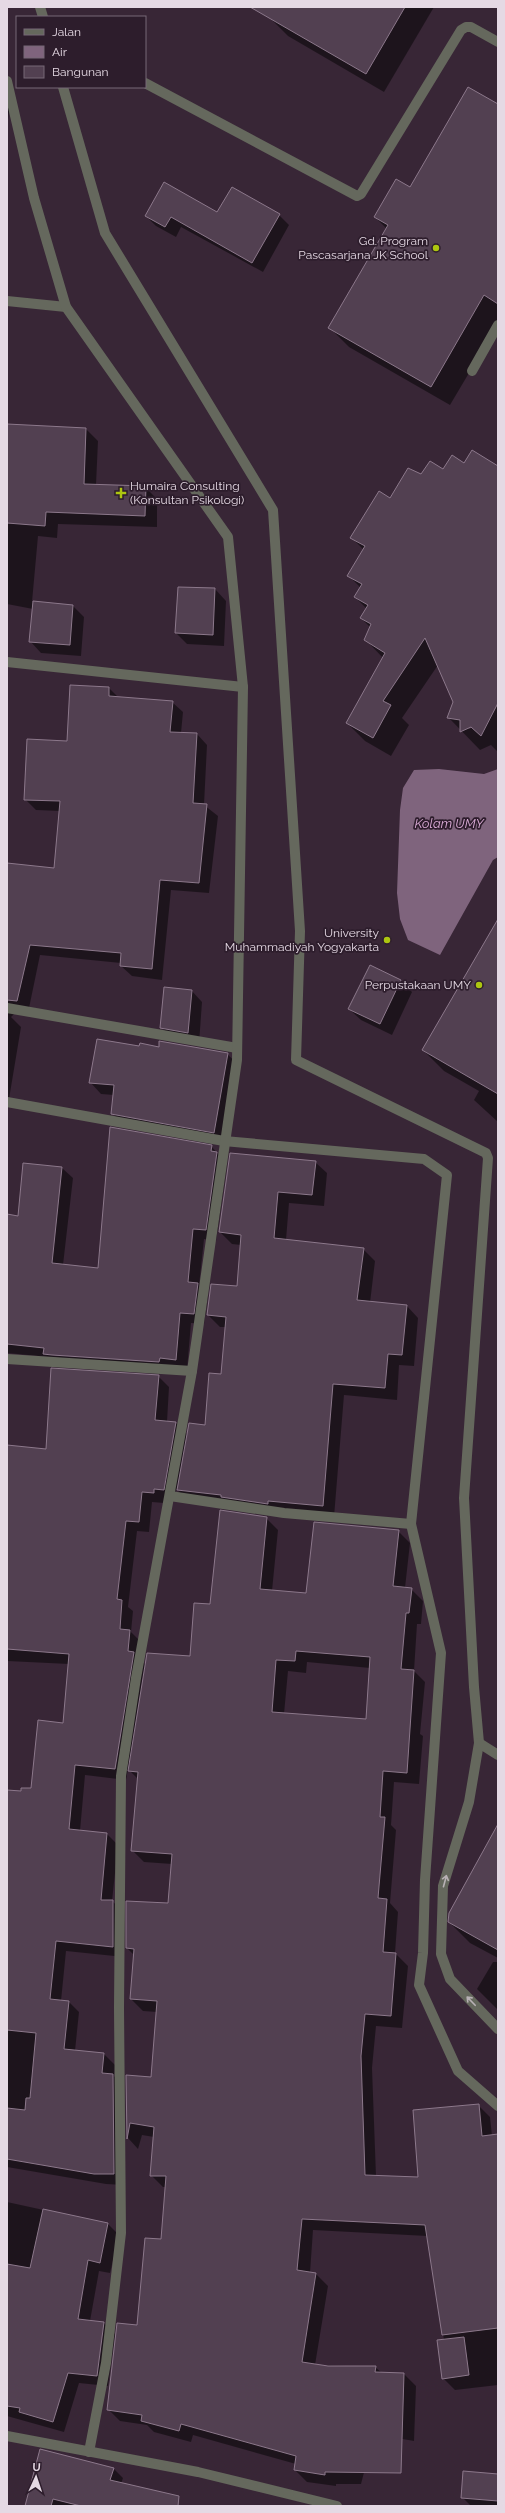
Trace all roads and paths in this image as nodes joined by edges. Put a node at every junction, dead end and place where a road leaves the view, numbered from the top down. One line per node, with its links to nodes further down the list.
1 (498, 42): 3 (street)
2 (7, 81): 6 (street)
3 (146, 84)
4 (63, 88): 19 (street)
5 (7, 301): 6 (street)
6 (66, 307): 10 (street)
7 (497, 330): 8 (street)
8 (472, 371)
9 (7, 662): 10 (street)
10 (243, 687): 12 (street)
11 (7, 1008): 12 (street)
12 (237, 1048): 14 (street)
13 (7, 1102): 14 (street)
14 (224, 1141): 16 (street); 18 (street)
15 (7, 1359): 16 (street)
16 (192, 1371): 17 (street)
17 (170, 1496): 18 (street); 24 (street)
18 (411, 1524): 22 (street)
19 (480, 1743): 20 (street); 21 (street, one-way to 19)
20 (498, 1755)
21 (498, 2029)
22 (498, 2106)
23 (7, 2436): 24 (street)
24 (89, 2452): 25 (street)
25 (337, 2506)

